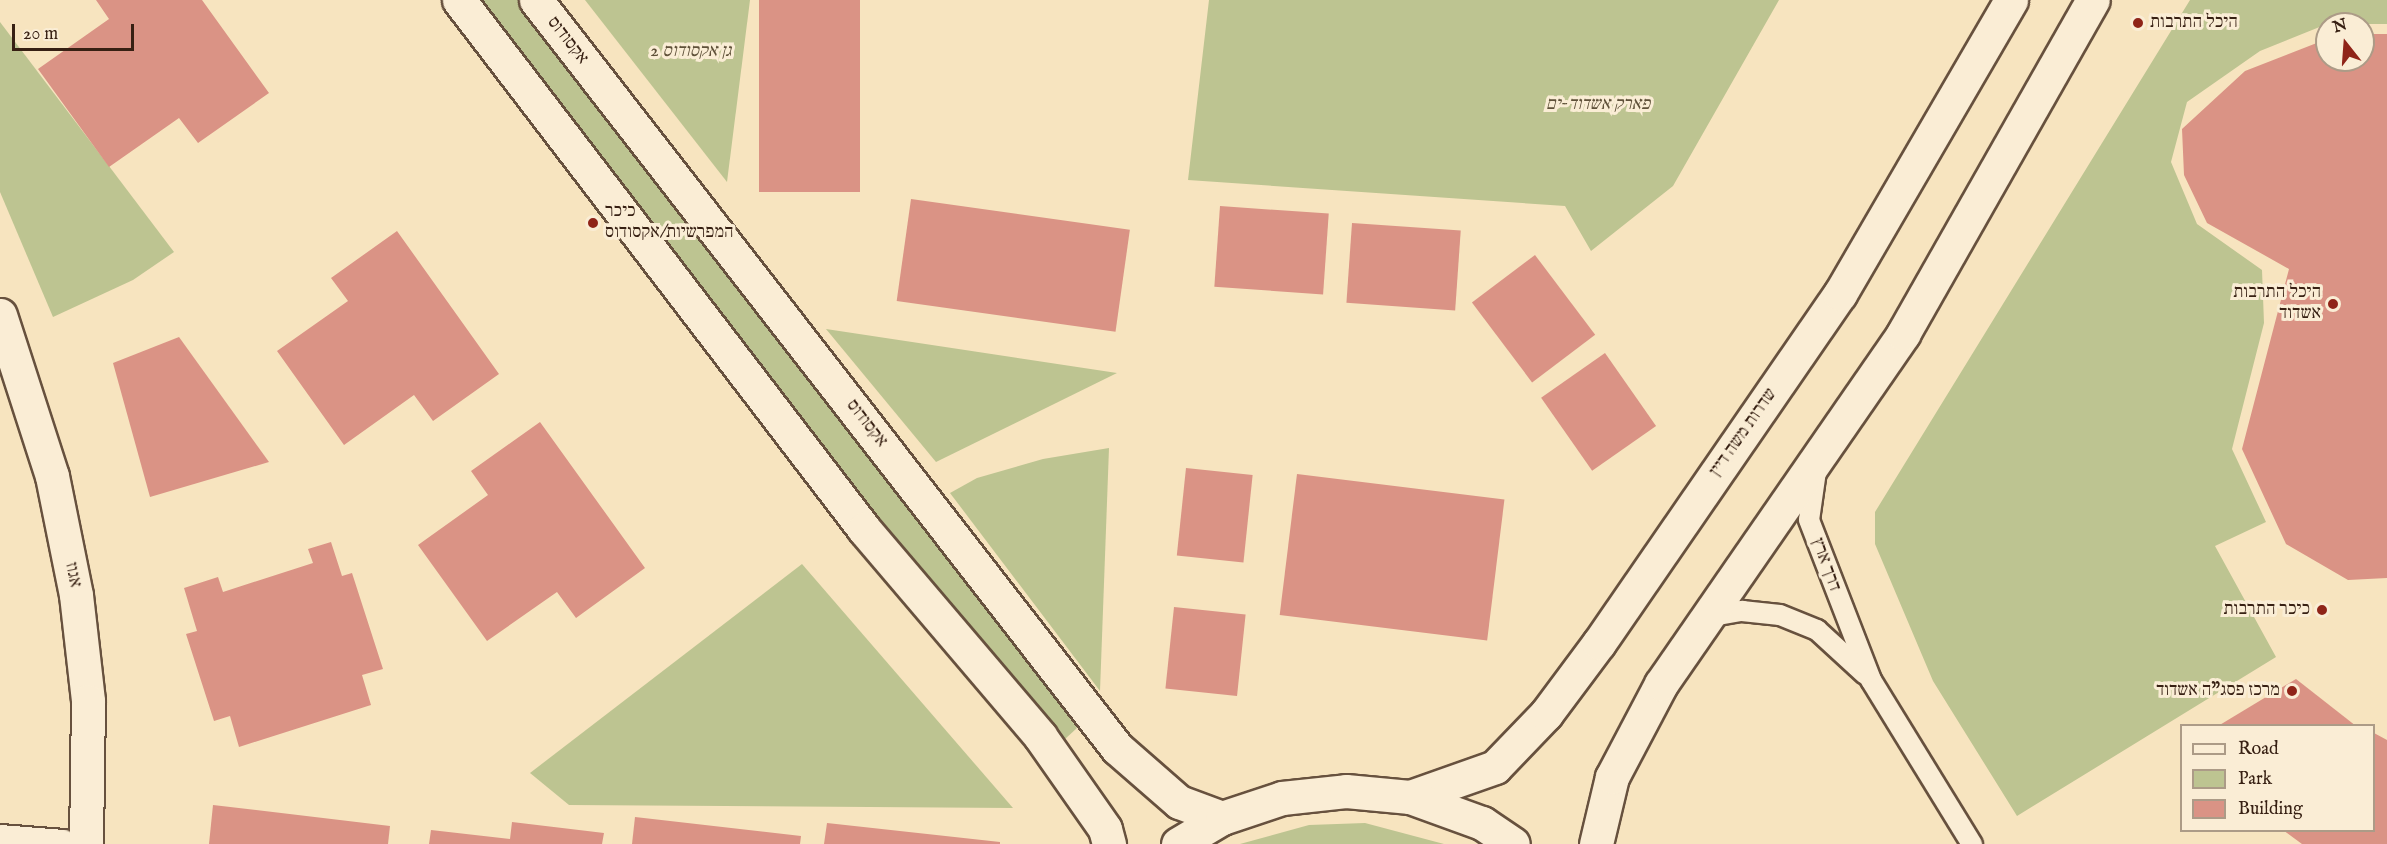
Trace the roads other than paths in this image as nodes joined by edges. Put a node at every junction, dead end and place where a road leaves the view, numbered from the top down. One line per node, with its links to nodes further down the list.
1 (459, 0): 14 (street)
2 (536, 0): 10 (street, אקסודוס)
3 (2011, 0): 9 (street, שדרות משה דיין)
4 (2093, 0): 6 (street)
5 (0, 315): 13 (street, אגוז)
6 (1825, 446): 7 (street); 8 (lane, דרך ארץ)
7 (1707, 617): 8 (lane, דרך ארץ); 17 (street)
8 (1871, 680): 18 (lane, דרך ארץ)
9 (1410, 797): 10 (street); 16 (street)
10 (1222, 818): 15 (street)
11 (0, 839): 12 (street)
12 (63, 844)
13 (86, 844)
14 (1109, 844)
15 (1178, 844)
16 (1513, 844)
17 (1596, 844)
18 (1972, 844)

